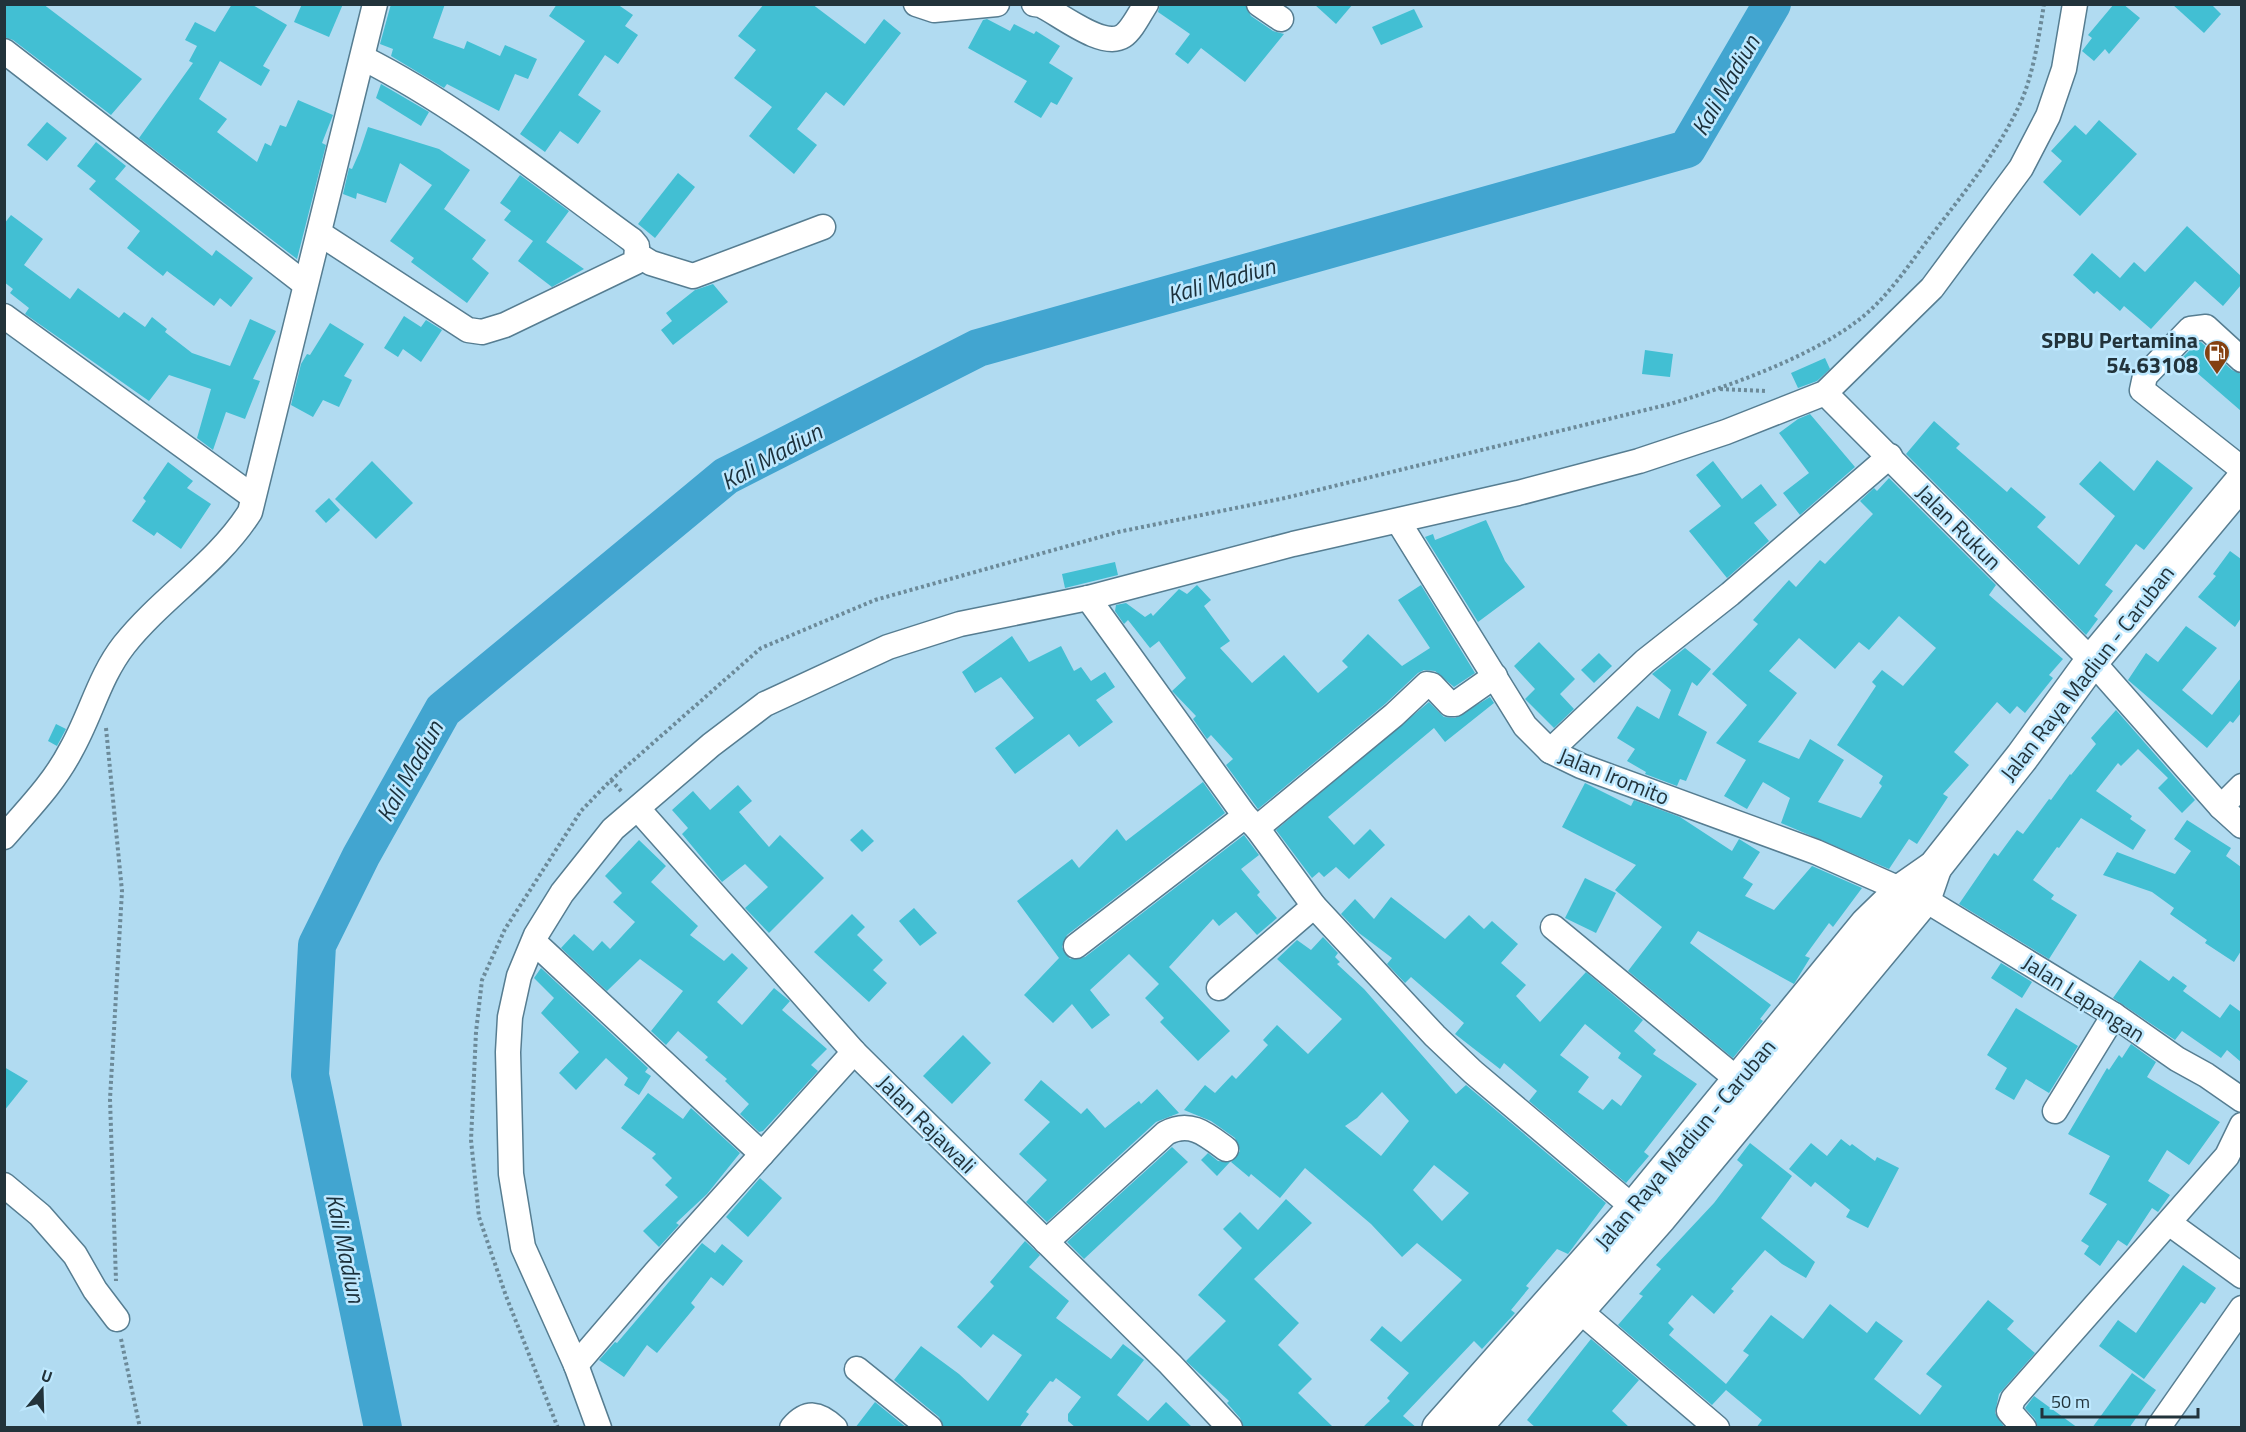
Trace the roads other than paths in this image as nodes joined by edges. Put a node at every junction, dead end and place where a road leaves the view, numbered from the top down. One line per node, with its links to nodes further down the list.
1 (375, 4): 10 (street)
2 (916, 4): 3 (street)
3 (997, 4)
4 (1034, 4): 5 (street)
5 (1146, 4)
6 (1259, 4): 8 (street)
7 (2075, 4): 17 (street)
8 (1281, 19)
9 (4, 51): 14 (street)
10 (363, 58): 12 (street); 13 (street)
11 (823, 227): 13 (street)
12 (319, 233): 13 (street); 14 (street)
13 (638, 255)
14 (305, 284): 21 (street)
15 (4, 316): 21 (street)
16 (2241, 360): 19 (street)
17 (1825, 393): 18 (street, Jalan Rukun); 22 (street)
18 (1890, 456): 24 (street, Jalan Rukun); 26 (street)
19 (2241, 469)
20 (2241, 481): 24 (highway, Jalan Raya Madiun - Caruban)
21 (252, 496): 32 (street)
22 (1398, 520): 23 (street); 25 (street, Jalan Iromito)
23 (1088, 598): 29 (street); 30 (street)
24 (2092, 661): 28 (street, Jalan Rukun); 33 (highway, Jalan Raya Madiun - Caruban)
25 (1495, 676): 26 (street, Jalan Iromito); 30 (street)
26 (1550, 751): 33 (street, Jalan Iromito)
27 (2241, 786): 28 (street)
28 (2222, 807): 31 (street, Jalan Rukun)
29 (638, 809): 36 (street); 40 (street, Jalan Rajawali)
30 (1251, 822): 34 (street); 37 (street)
31 (2241, 826)
32 (4, 837)
33 (1913, 894): 39 (street, Jalan Lapangan); 41 (highway, Jalan Raya Madiun - Caruban); 54 (highway, Jalan Raya Madiun - Caruban)
34 (1314, 906): 38 (street); 49 (street)
35 (1553, 927): 41 (street)
36 (534, 942): 46 (street); 56 (street)
37 (1076, 946)
38 (1219, 988)
39 (2114, 1015): 42 (street, Jalan Lapangan); 43 (street)
40 (854, 1052): 46 (street); 51 (street, Jalan Rajawali)
41 (1738, 1080): 49 (highway, Jalan Raya Madiun - Caruban)
42 (2241, 1100)
43 (2055, 1111)
44 (2241, 1125): 47 (street)
45 (1226, 1149): 51 (street)
46 (762, 1154): 56 (street)
47 (2234, 1162): 50 (street)
48 (4, 1185): 55 (street)
49 (1634, 1208): 63 (highway, Jalan Raya Madiun - Caruban)
50 (2169, 1223): 52 (street); 66 (street)
51 (1046, 1242): 62 (street, Jalan Rajawali)
52 (2238, 1267)
53 (2241, 1308): 67 (street)
54 (1580, 1311): 64 (highway, Jalan Raya Madiun - Caruban); 65 (street)
55 (117, 1319)
56 (576, 1365): 58 (street)
57 (857, 1369): 61 (street)
58 (599, 1428)
59 (792, 1428): 60 (street)
60 (835, 1428)
61 (930, 1428)
62 (1230, 1428)
63 (1439, 1428)
64 (1474, 1428)
65 (1717, 1428)
66 (2024, 1428)
67 (2158, 1428)

